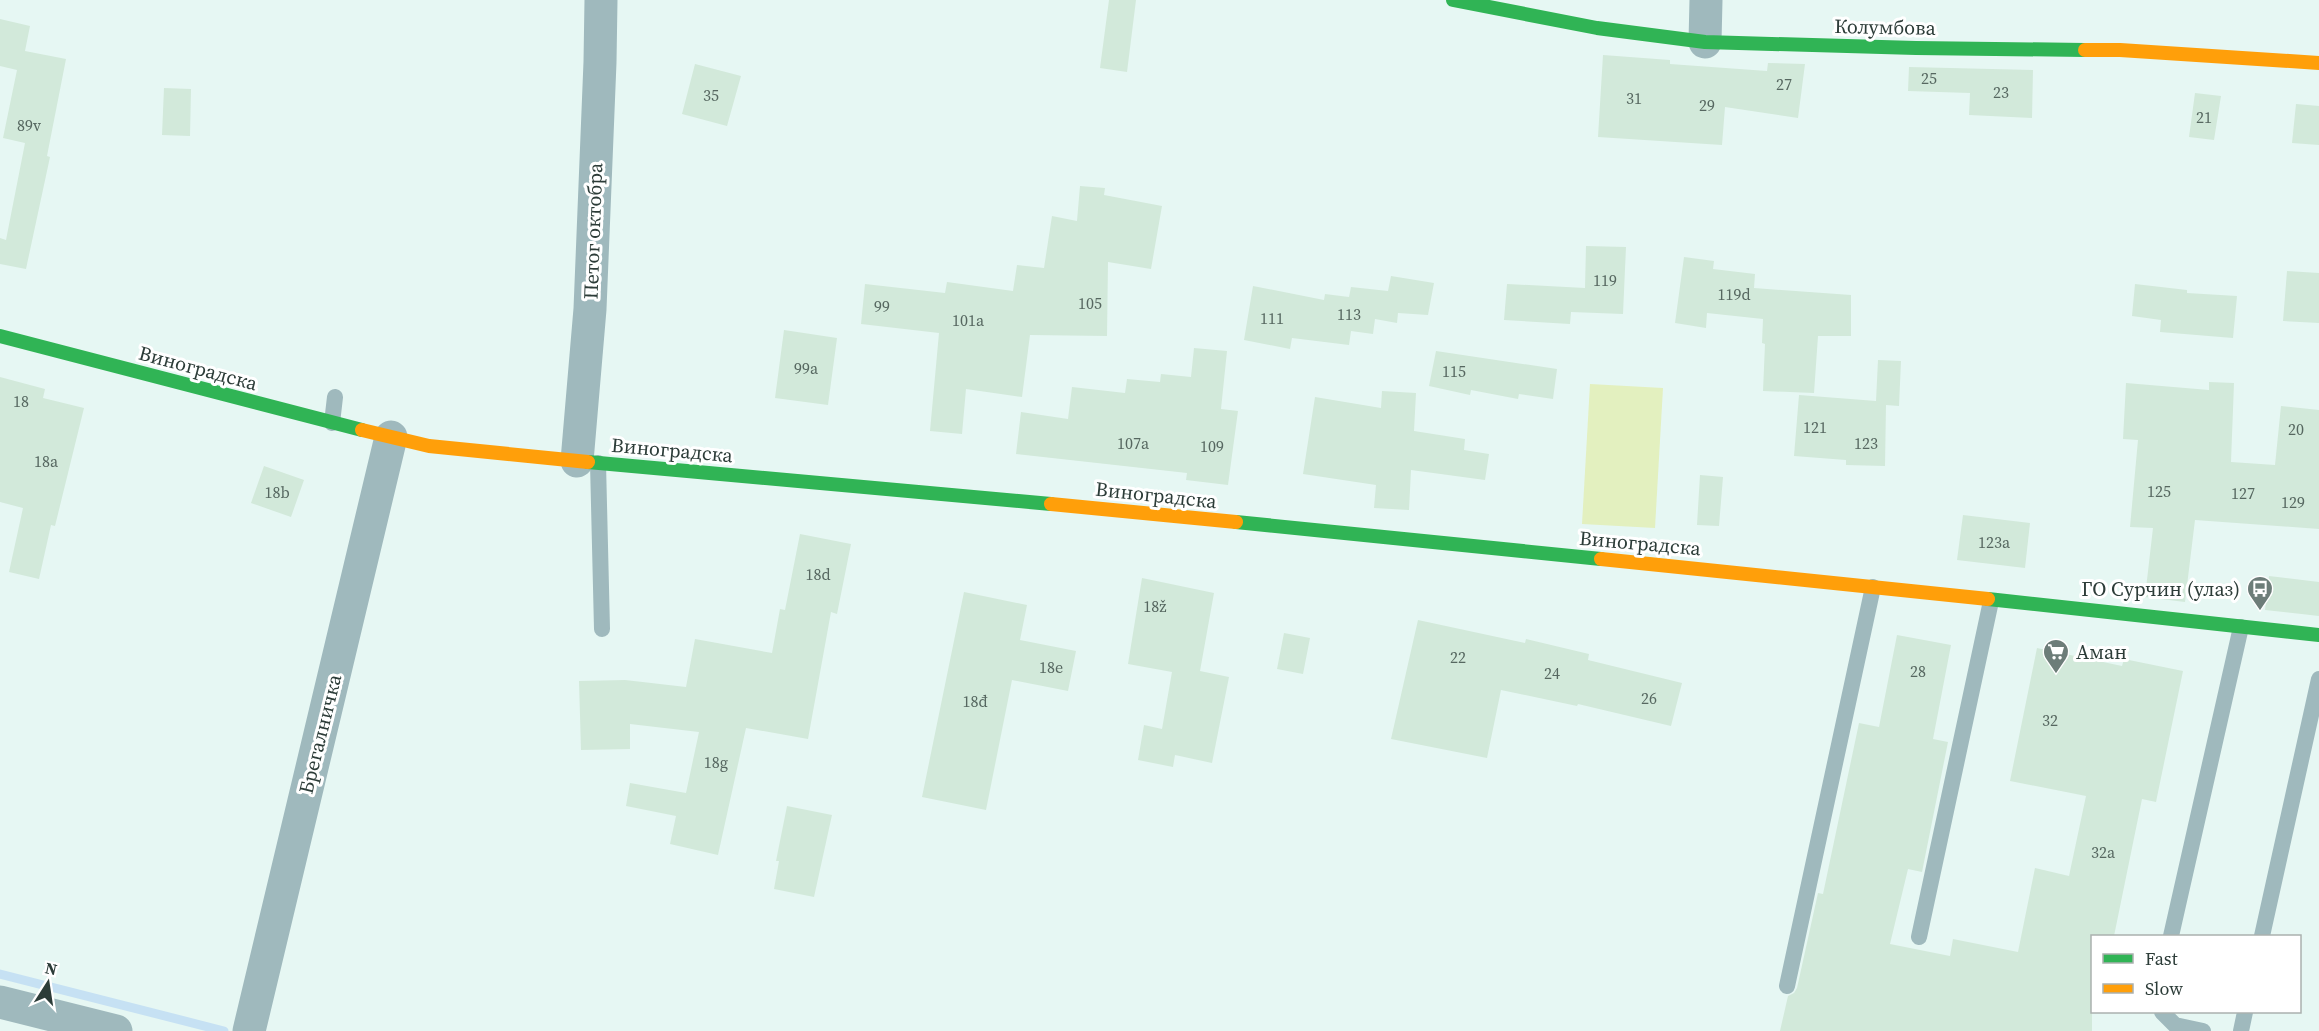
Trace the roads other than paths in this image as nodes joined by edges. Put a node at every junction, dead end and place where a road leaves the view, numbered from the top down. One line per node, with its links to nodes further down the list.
1 (601, 0): 10 (street, Петог октобра)
2 (1707, 0): 4 (street)
3 (1462, 1): 4 (street, Колумбова)
4 (1706, 42): 5 (street, Колумбова)
5 (2319, 63)
6 (0, 336): 8 (street, Виноградска)
7 (335, 398): 8 (lane)
8 (332, 423): 9 (street, Виноградска)
9 (390, 437): 10 (street, Виноградска); 24 (street, Брегалничка)
10 (587, 462): 11 (street, Виноградска); 14 (lane)
11 (1873, 587): 12 (street, Виноградска); 20 (lane)
12 (1991, 601): 13 (street, Виноградска); 19 (lane)
13 (2241, 627): 15 (street, Виноградска); 17 (lane)
14 (602, 629)
15 (2319, 635)
16 (2319, 679): 18 (lane)
17 (2171, 935)
18 (2262, 935)
19 (1919, 937)
20 (1787, 986)
21 (0, 1002): 25 (street)
22 (2164, 1013): 26 (lane)
23 (2245, 1013): 27 (lane)
24 (251, 1021)
25 (112, 1030)
26 (2203, 1031)
27 (2241, 1031)

